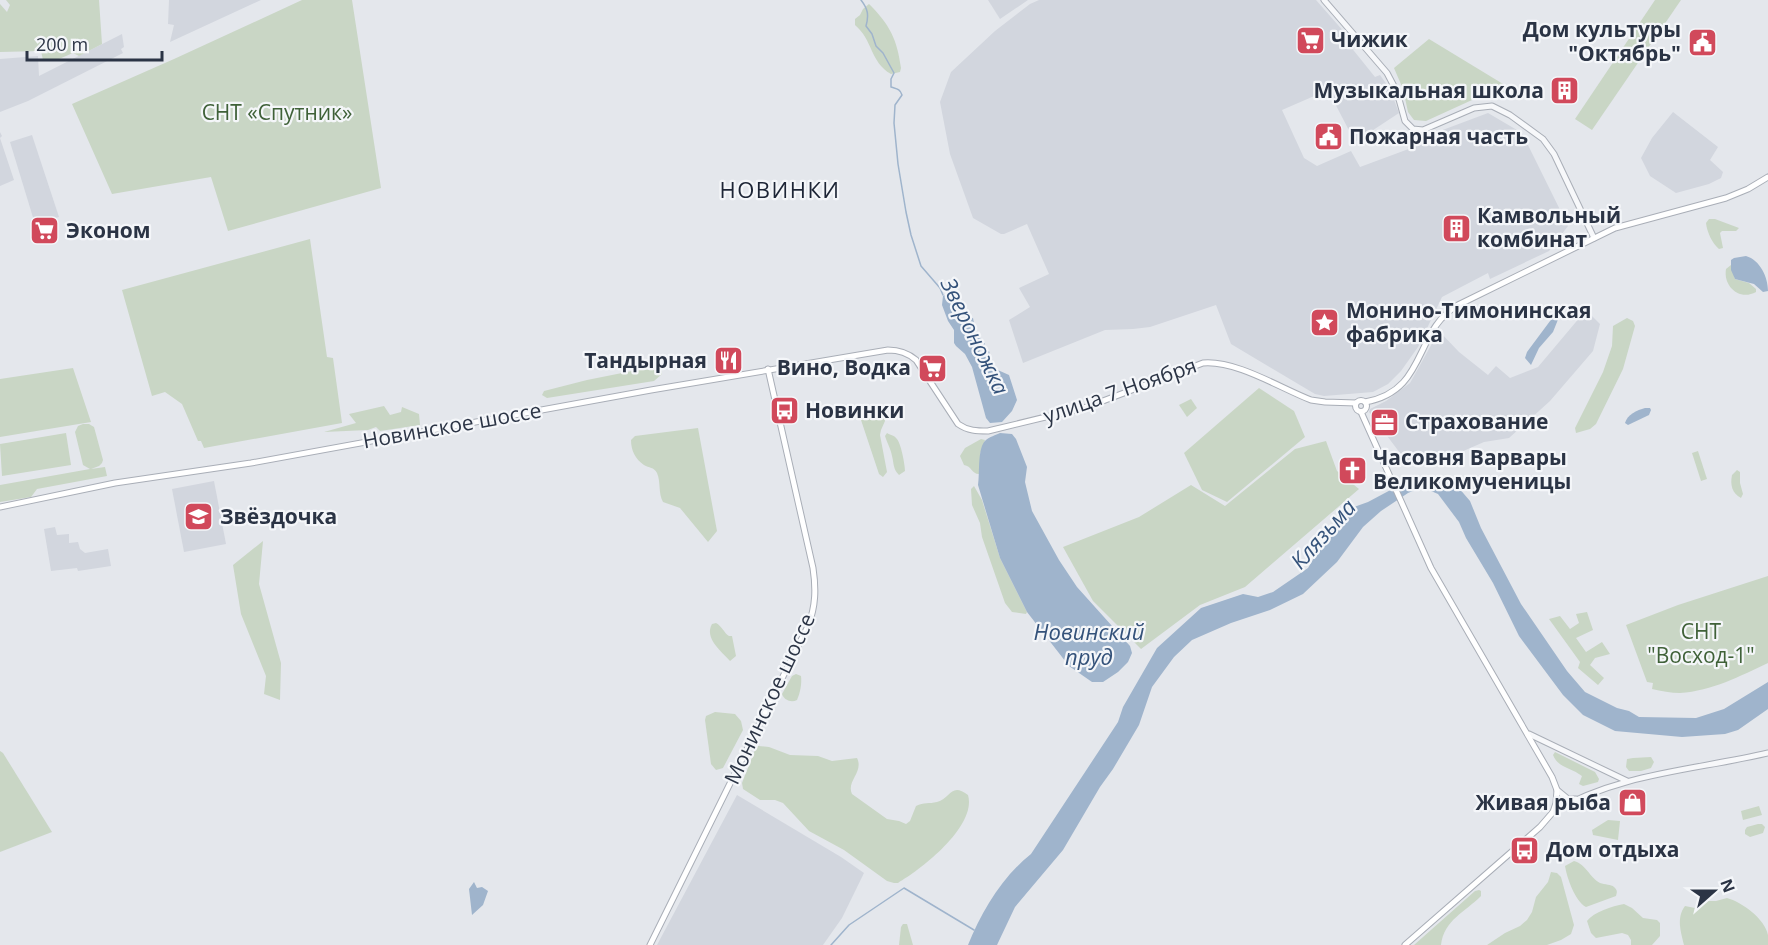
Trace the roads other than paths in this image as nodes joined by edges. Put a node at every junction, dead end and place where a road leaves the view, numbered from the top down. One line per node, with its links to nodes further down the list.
1 (1324, 0): 3 (street)
2 (1768, 177): 3 (main road)
3 (1594, 238): 5 (main road)
4 (768, 369): 10 (main road, Новинское шоссе); 11 (main road, Новинское шоссе); 18 (main road, Монинское шоссе)
5 (1377, 400): 6 (main road); 7 (main road)
6 (1365, 402): 8 (main road); 9 (main road)
7 (1347, 403): 8 (main road, улица 7 Ноября); 10 (main road, улица 7 Ноября)
8 (1356, 403): 9 (main road)
9 (1361, 412): 12 (main road)
10 (988, 431)
11 (0, 507)
12 (1528, 734): 14 (street); 15 (main road)
13 (1768, 753): 14 (street)
14 (1627, 781): 16 (street)
15 (1557, 790): 16 (street); 17 (main road)
16 (1577, 799): 17 (street)
17 (1553, 812): 19 (main road)
18 (650, 945)
19 (1405, 945)

